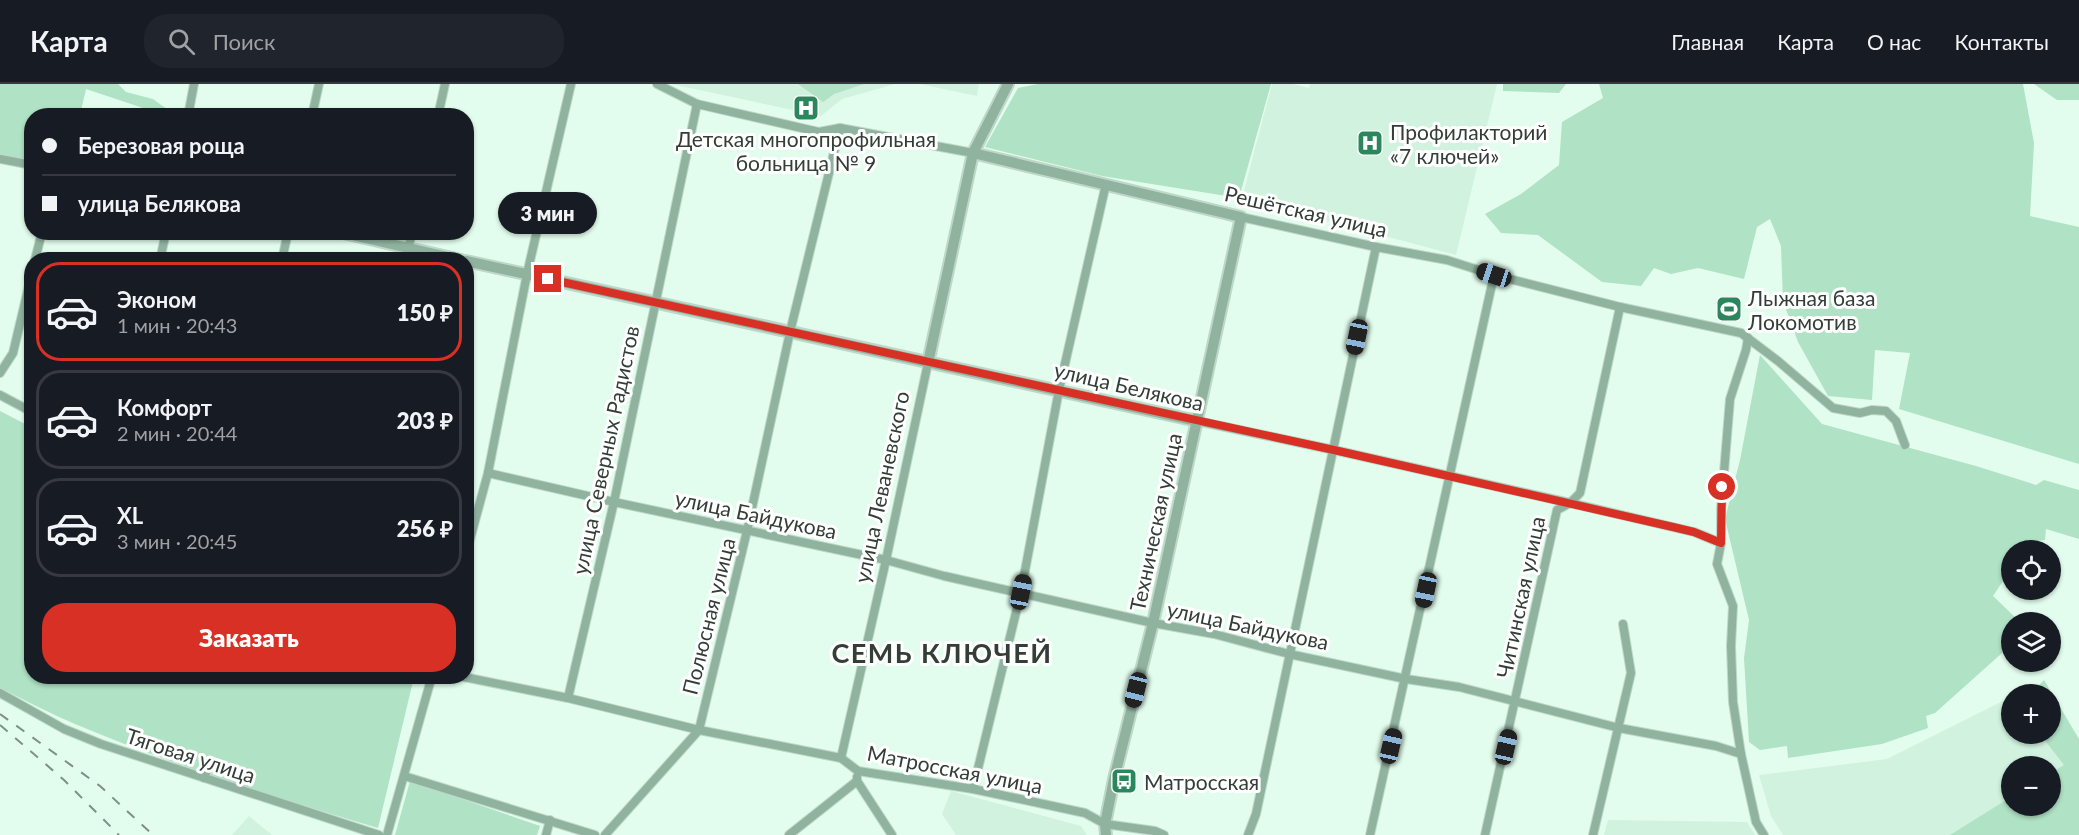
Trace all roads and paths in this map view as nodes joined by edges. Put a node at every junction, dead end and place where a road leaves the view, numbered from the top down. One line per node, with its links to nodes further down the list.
1 (194, 84): 8 (street)
2 (319, 84): 9 (street)
3 (445, 84): 10 (street)
4 (571, 84): 24 (street)
5 (657, 84): 7 (street, Решётская улица)
6 (1008, 84): 12 (street, улица Леваневского)
7 (697, 104): 11 (street, Решётская улица); 26 (street, улица Северных Радистов)
8 (190, 108)
9 (314, 108)
10 (440, 108)
11 (840, 128): 12 (street, Решётская улица); 29 (street, Полюсная улица)
12 (973, 153): 15 (street, Решётская улица); 31 (street, улица Леваневского)
13 (0, 159): 14 (street)
14 (24, 164)
15 (1106, 184): 16 (street, Решётская улица); 33 (street)
16 (1241, 217): 19 (street, Решётская улица); 36 (street, Техническая улица)
17 (374, 240): 20 (street)
18 (410, 240): 20 (street)
19 (1376, 247): 25 (street, Решётская улица); 38 (street)
20 (408, 248): 21 (street); 22 (street)
21 (407, 252)
22 (426, 252)
23 (474, 263): 24 (street, улица Белякова)
24 (526, 274): 26 (street, улица Белякова); 39 (street)
25 (1494, 275): 28 (street, Решётская улица); 40 (street)
26 (655, 302): 29 (street, улица Белякова); 41 (street, улица Северных Радистов)
27 (24, 307): 32 (street)
28 (1620, 307): 30 (street, Решётская улица); 42 (street, Читинская улица)
29 (790, 332): 31 (street, улица Белякова); 44 (street, Полюсная улица)
30 (1748, 338): 37 (street, Решётская улица); 45 (street)
31 (928, 363): 33 (street, улица Белякова); 46 (street, улица Леваневского)
32 (0, 373)
33 (1059, 390): 36 (street, улица Белякова); 47 (street)
34 (0, 395): 35 (street)
35 (24, 408)
36 (1197, 421): 38 (street, улица Белякова); 48 (street, Техническая улица)
37 (1905, 445)
38 (1334, 450): 40 (street, улица Белякова); 50 (street)
39 (488, 473): 41 (street, улица Байдукова); 43 (street)
40 (1450, 477): 42 (street, улица Белякова); 52 (street)
41 (614, 502): 44 (street, улица Байдукова); 55 (street, улица Северных Радистов)
42 (1570, 503): 45 (street, улица Белякова); 56 (street, Читинская улица)
43 (474, 525)
44 (747, 531): 46 (street, улица Байдукова); 58 (street, Полюсная улица)
45 (1721, 543): 59 (street)
46 (886, 560): 47 (street, улица Байдукова); 60 (street, улица Леваневского)
47 (1021, 592): 48 (street, улица Байдукова); 66 (street)
48 (1153, 623): 50 (street, улица Байдукова); 68 (street, Техническая улица)
49 (1623, 624): 57 (street)
50 (1289, 654): 52 (street, улица Байдукова); 77 (street)
51 (474, 679): 55 (street, Матросская улица)
52 (1406, 680): 56 (street, улица Байдукова); 78 (street)
53 (430, 684): 63 (street)
54 (0, 693): 64 (street, Тяговая улица)
55 (568, 698): 58 (street, Матросская улица)
56 (1516, 703): 57 (street, улица Байдукова); 79 (street, Читинская улица)
57 (1619, 728): 59 (street, улица Байдукова); 80 (street)
58 (699, 730): 60 (street, Матросская улица); 73 (street, Полюсная улица)
59 (1741, 753): 81 (street)
60 (841, 758): 62 (street, Матросская улица)
61 (208, 767): 64 (street)
62 (858, 771): 65 (street); 66 (street, Матросская улица)
63 (404, 776): 67 (street); 70 (street)
64 (204, 778): 69 (street, Тяговая улица)
65 (857, 781): 74 (street); 75 (street)
66 (973, 789): 68 (street, Матросская улица)
67 (550, 820): 71 (street); 72 (street)
68 (1105, 830): 76 (street, Матросская улица)
69 (379, 835)
70 (387, 835)
71 (546, 835)
72 (595, 835)
73 (606, 835)
74 (789, 835)
75 (891, 835)
76 (1164, 835)
77 (1248, 835)
78 (1371, 835)
79 (1485, 835)
80 (1593, 835)
81 (1764, 835)

